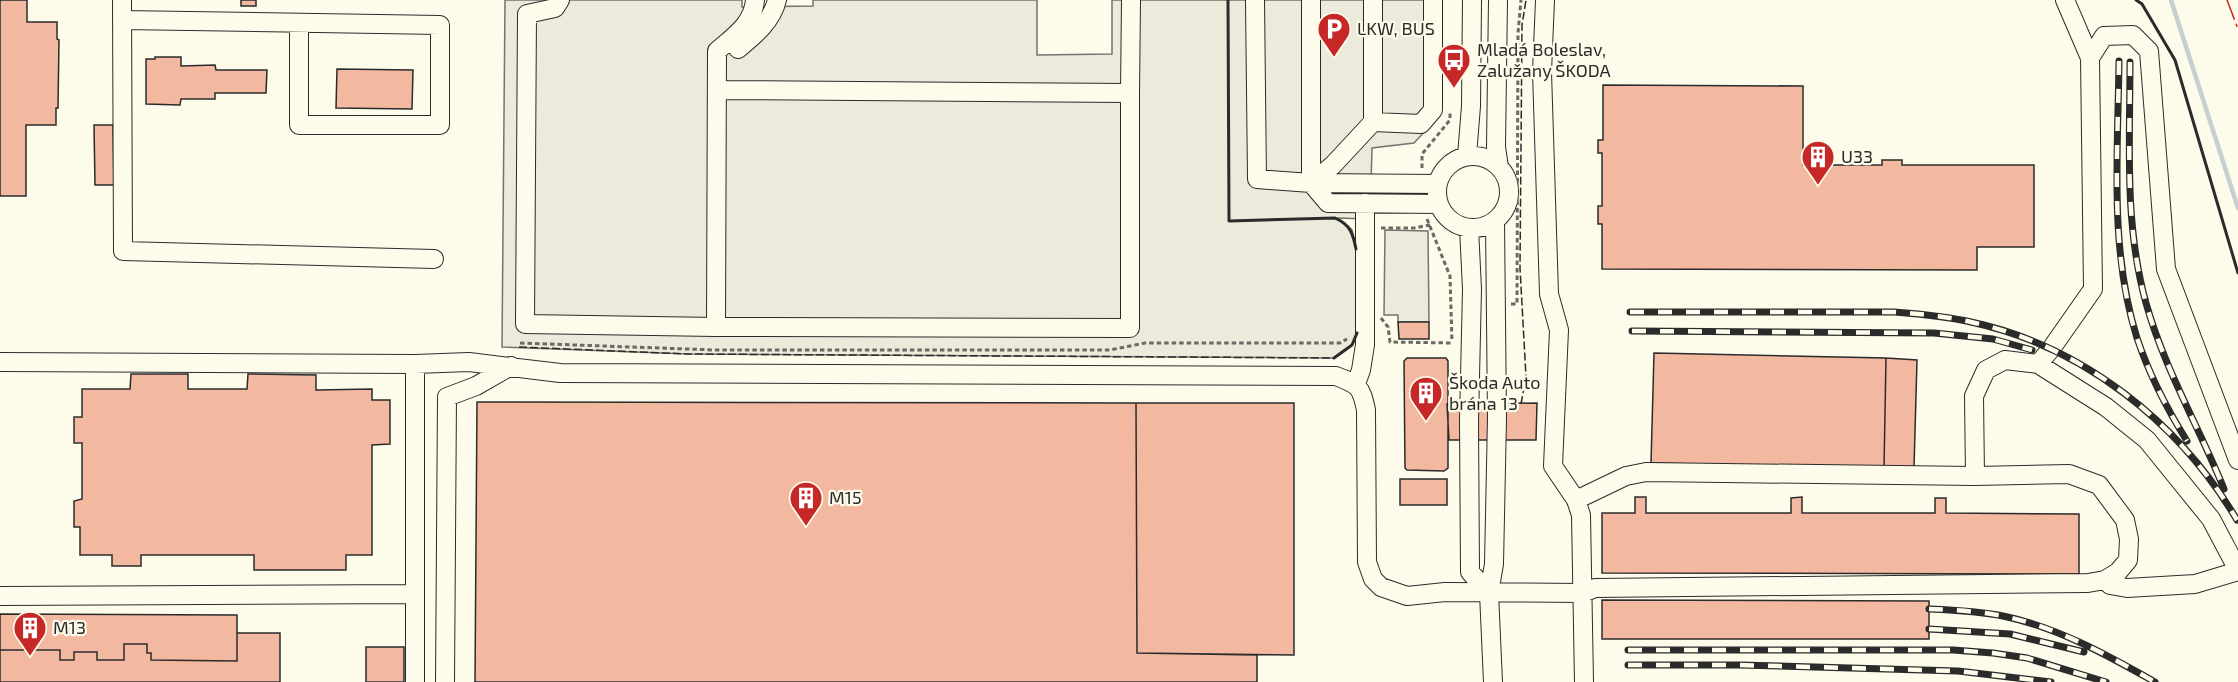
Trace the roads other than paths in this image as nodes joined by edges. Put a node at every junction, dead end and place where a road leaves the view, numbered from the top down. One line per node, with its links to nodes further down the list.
1 (122, 0): 15 (street)
2 (560, 0): 32 (street)
3 (777, 0): 19 (street)
4 (1131, 0): 21 (street)
5 (1256, 0): 25 (street)
6 (1311, 0): 25 (street)
7 (1373, 0): 22 (street)
8 (1433, 0): 22 (street)
9 (1472, 0): 23 (street)
10 (1498, 0): 16 (street)
11 (1504, 0): 16 (street)
12 (1545, 0): 40 (street)
13 (2065, 0): 18 (street)
14 (755, 6): 19 (street)
15 (122, 20): 17 (street); 31 (street)
16 (1498, 23): 24 (street)
17 (299, 24): 17 (street)
18 (2090, 58): 35 (street); 38 (street)
19 (717, 65): 20 (street)
20 (717, 90): 21 (street); 32 (street)
21 (1130, 93): 32 (street)
22 (1373, 122): 25 (street)
23 (1467, 156): 24 (street); 26 (street)
24 (1499, 167): 29 (street)
25 (1311, 183): 26 (street); 27 (street)
26 (1438, 184): 28 (street)
27 (1365, 203): 28 (street); 37 (street)
28 (1439, 204): 30 (street)
29 (1495, 221): 30 (street); 44 (street)
30 (1469, 228): 44 (street)
31 (434, 259)
32 (716, 327)
33 (0, 362): 34 (street)
34 (414, 364): 36 (street); 45 (street)
35 (2038, 364): 39 (street); 41 (street)
36 (510, 366): 37 (street); 48 (street)
37 (1356, 384): 44 (street)
38 (2238, 460)
39 (1975, 476): 40 (street); 42 (street)
40 (1576, 500): 43 (street)
41 (2238, 570): 42 (street)
42 (2105, 580): 43 (street)
43 (1583, 592): 44 (street); 50 (street)
44 (1489, 593): 49 (street)
45 (415, 594): 46 (street); 47 (street)
46 (0, 596)
47 (415, 682)
48 (445, 682)
49 (1494, 682)
50 (1584, 682)

